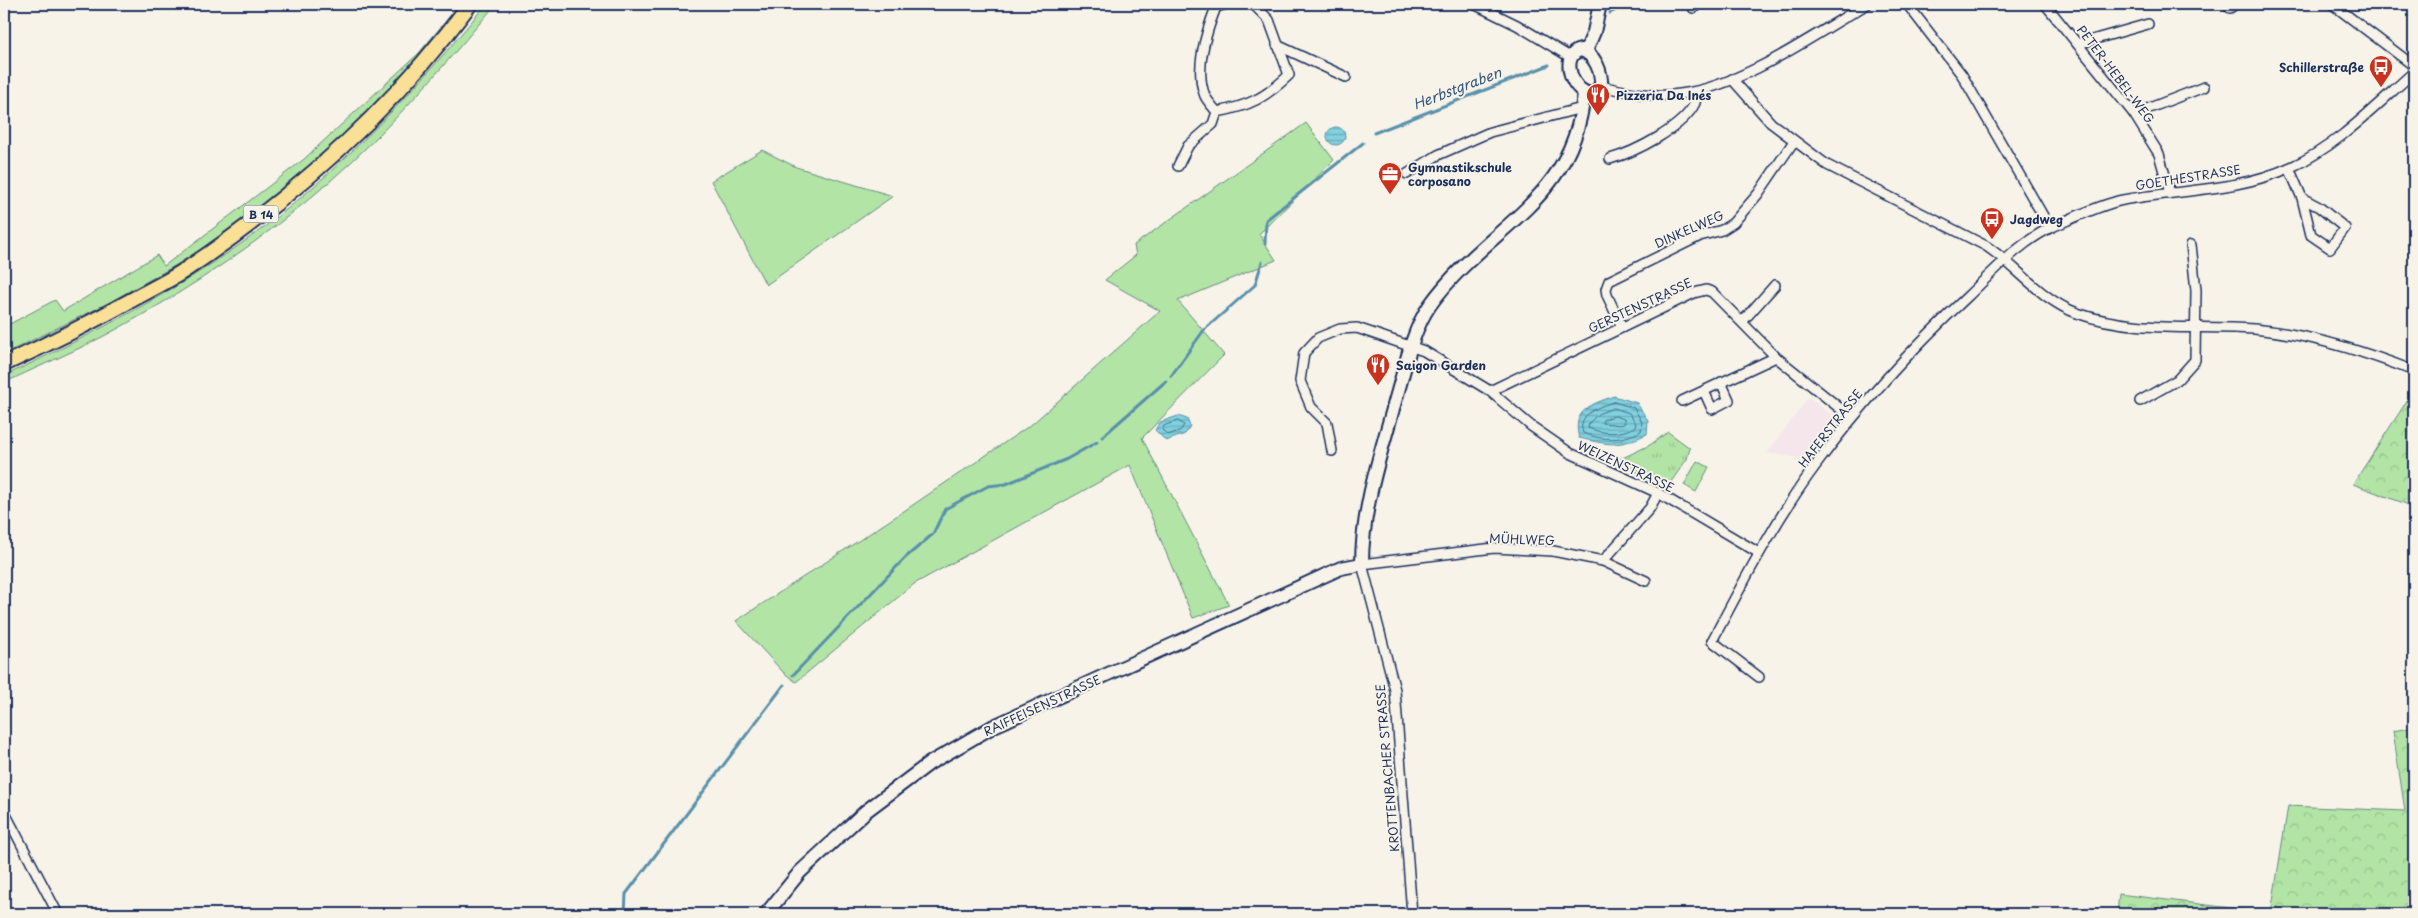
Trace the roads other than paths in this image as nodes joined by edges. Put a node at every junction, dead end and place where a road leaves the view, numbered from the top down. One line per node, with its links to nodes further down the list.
1 (470, 4): 42 (main road, B 14)
2 (1227, 4): 24 (street)
3 (1253, 4): 12 (street)
4 (1474, 4): 14 (street)
5 (1600, 4): 13 (street)
6 (1867, 4): 18 (street)
7 (1907, 4): 33 (street)
8 (2045, 4): 11 (street, PETER-HEBEL-WEG)
9 (2332, 4): 15 (street)
10 (2148, 24): 11 (street)
11 (2078, 44): 25 (street, PETER-HEBEL-WEG)
12 (1277, 45): 17 (street); 24 (street)
13 (1586, 51): 14 (street); 19 (street)
14 (1570, 58): 22 (street)
15 (2414, 66)
16 (2414, 72): 29 (street, GOETHESTRASSE)
17 (1346, 77)
18 (1732, 79): 21 (street); 26 (street)
19 (1601, 86): 21 (street); 22 (street)
20 (2204, 86): 25 (street)
21 (1696, 92): 27 (street)
22 (1584, 93): 23 (street)
23 (1582, 108): 30 (street); 40 (street)
24 (1217, 112): 28 (street)
25 (2134, 114): 31 (street, PETER-HEBEL-WEG)
26 (1794, 141): 35 (street); 38 (street, DINKELWEG)
27 (1610, 159)
28 (1178, 166)
29 (2289, 168): 31 (street, GOETHESTRASSE); 32 (street)
30 (1407, 174)
31 (2170, 193): 33 (street, GOETHESTRASSE)
32 (2302, 198): 32 (street)
33 (2050, 228): 35 (street, GOETHESTRASSE)
34 (2191, 245): 39 (street)
35 (2007, 260): 39 (street); 49 (street, HAFERSTRASSE)
36 (1775, 285): 37 (street)
37 (1742, 322): 38 (street, GERSTENSTRASSE); 41 (street, GERSTENSTRASSE)
38 (1622, 326): 46 (street, GERSTENSTRASSE)
39 (2197, 327): 43 (street); 48 (street)
40 (1411, 348): 46 (street, WEIZENSTRASSE); 50 (street, WEIZENSTRASSE); 54 (street)
41 (1776, 356): 44 (street); 49 (street, GERSTENSTRASSE)
42 (4, 364)
43 (2414, 371)
44 (1721, 382): 45 (street); 45 (street)
45 (1704, 390): 47 (street)
46 (1490, 391): 51 (street, WEIZENSTRASSE)
47 (1682, 401)
48 (2140, 401)
49 (1852, 418): 52 (street, HAFERSTRASSE)
50 (1332, 451)
51 (1658, 493): 52 (street, WEIZENSTRASSE); 53 (street)
52 (1759, 553): 56 (street, HAFERSTRASSE)
53 (1603, 561): 54 (street, MÜHLWEG); 55 (street, MÜHLWEG)
54 (1362, 564): 59 (street, RAIFFEISENSTRASSE); 60 (street, KROTTENBACHER STRASSE)
55 (1646, 581)
56 (1759, 676)
57 (4, 810): 58 (street)
58 (58, 914)
59 (766, 914)
60 (1412, 914)

